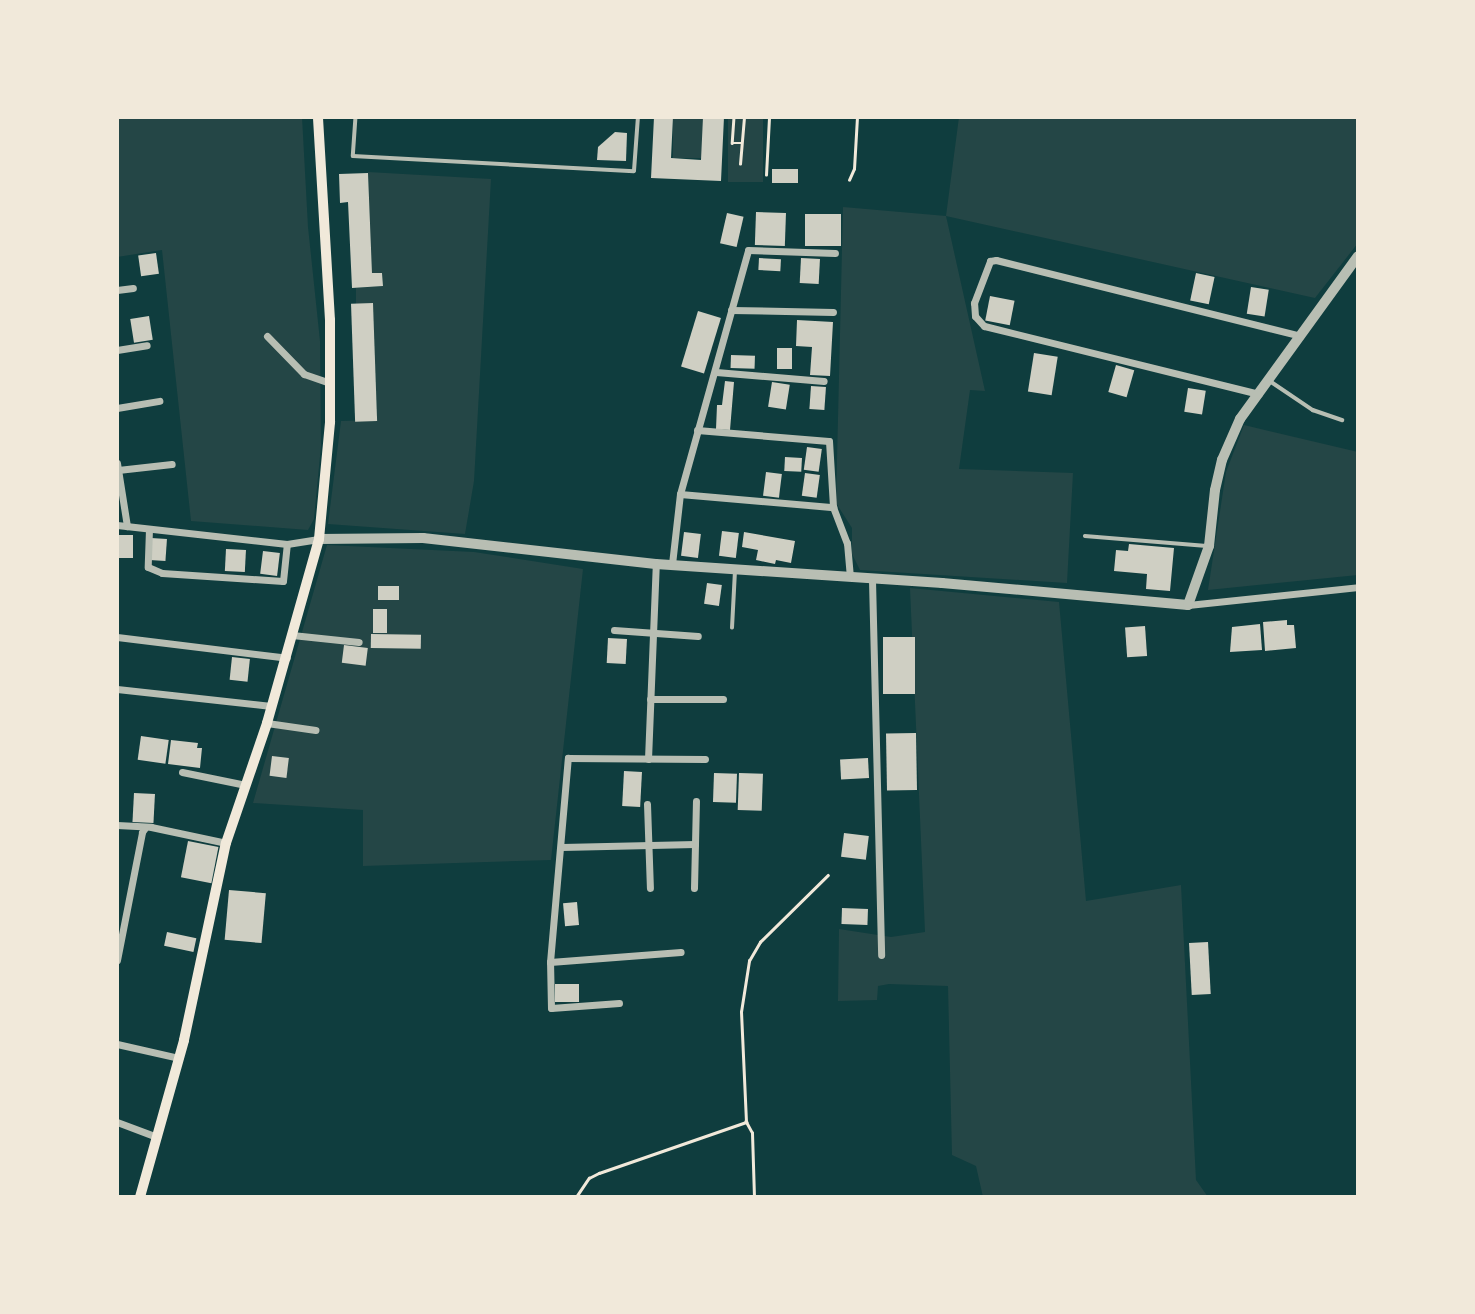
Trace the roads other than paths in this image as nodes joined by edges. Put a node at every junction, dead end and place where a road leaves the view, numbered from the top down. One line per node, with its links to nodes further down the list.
1 (318, 117): 17 (main road)
2 (356, 117): 3 (lane)
3 (638, 117)
4 (835, 253): 8 (street)
5 (1358, 256): 11 (street)
6 (133, 288): 7 (street)
7 (117, 290)
8 (731, 310): 9 (street); 14 (street)
9 (833, 312)
10 (267, 336): 17 (street)
11 (1301, 336): 16 (street); 18 (street)
12 (147, 345): 13 (street)
13 (117, 350)
14 (716, 372): 15 (street); 22 (street)
15 (824, 381)
16 (1270, 381): 18 (street); 21 (lane)
17 (330, 383): 31 (main road)
18 (1259, 394): 33 (street)
19 (159, 401): 20 (street)
20 (117, 408)
21 (1342, 420)
22 (697, 430): 25 (street); 26 (street)
23 (172, 464): 24 (street)
24 (118, 466): 28 (street)
25 (680, 494): 26 (street); 35 (street)
26 (833, 507): 37 (street)
27 (117, 525): 28 (street)
28 (127, 526): 29 (street)
29 (149, 529): 32 (street); 32 (street)
30 (1085, 536): 33 (lane)
31 (319, 539): 32 (street); 34 (street); 44 (main road)
32 (288, 544)
33 (1209, 546): 40 (street)
34 (656, 564): 35 (street); 43 (street)
35 (672, 564): 36 (street)
36 (735, 569): 37 (street); 41 (lane)
37 (850, 577): 38 (street)
38 (872, 580): 40 (street); 70 (street)
39 (1358, 587): 40 (street)
40 (1188, 605)
41 (732, 628)
42 (614, 630): 43 (street)
43 (653, 634): 45 (street); 50 (street)
44 (292, 635): 47 (street); 48 (main road)
45 (698, 636)
46 (117, 637): 48 (street)
47 (359, 642)
48 (287, 659): 52 (main road)
49 (117, 689): 52 (street)
50 (650, 699): 51 (street); 55 (street)
51 (723, 699)
52 (271, 706): 53 (main road)
53 (267, 723): 54 (street); 58 (main road)
54 (315, 730)
55 (648, 759): 56 (street); 66 (street)
56 (705, 759)
57 (182, 772): 58 (street)
58 (246, 785): 63 (main road)
59 (696, 801): 64 (street)
60 (647, 804): 65 (street)
61 (117, 825): 62 (street)
62 (145, 828): 63 (street); 71 (street)
63 (226, 843): 75 (main road)
64 (695, 844): 65 (street); 68 (street)
65 (649, 845): 66 (street); 67 (street)
66 (562, 847): 72 (street)
67 (650, 888)
68 (694, 888)
69 (681, 952): 72 (street)
70 (881, 955)
71 (117, 960)
72 (550, 962): 73 (street)
73 (619, 1003)
74 (117, 1044): 75 (street)
75 (179, 1058): 77 (main road)
76 (117, 1122): 77 (street)
77 (157, 1137): 78 (main road)
78 (140, 1197)

